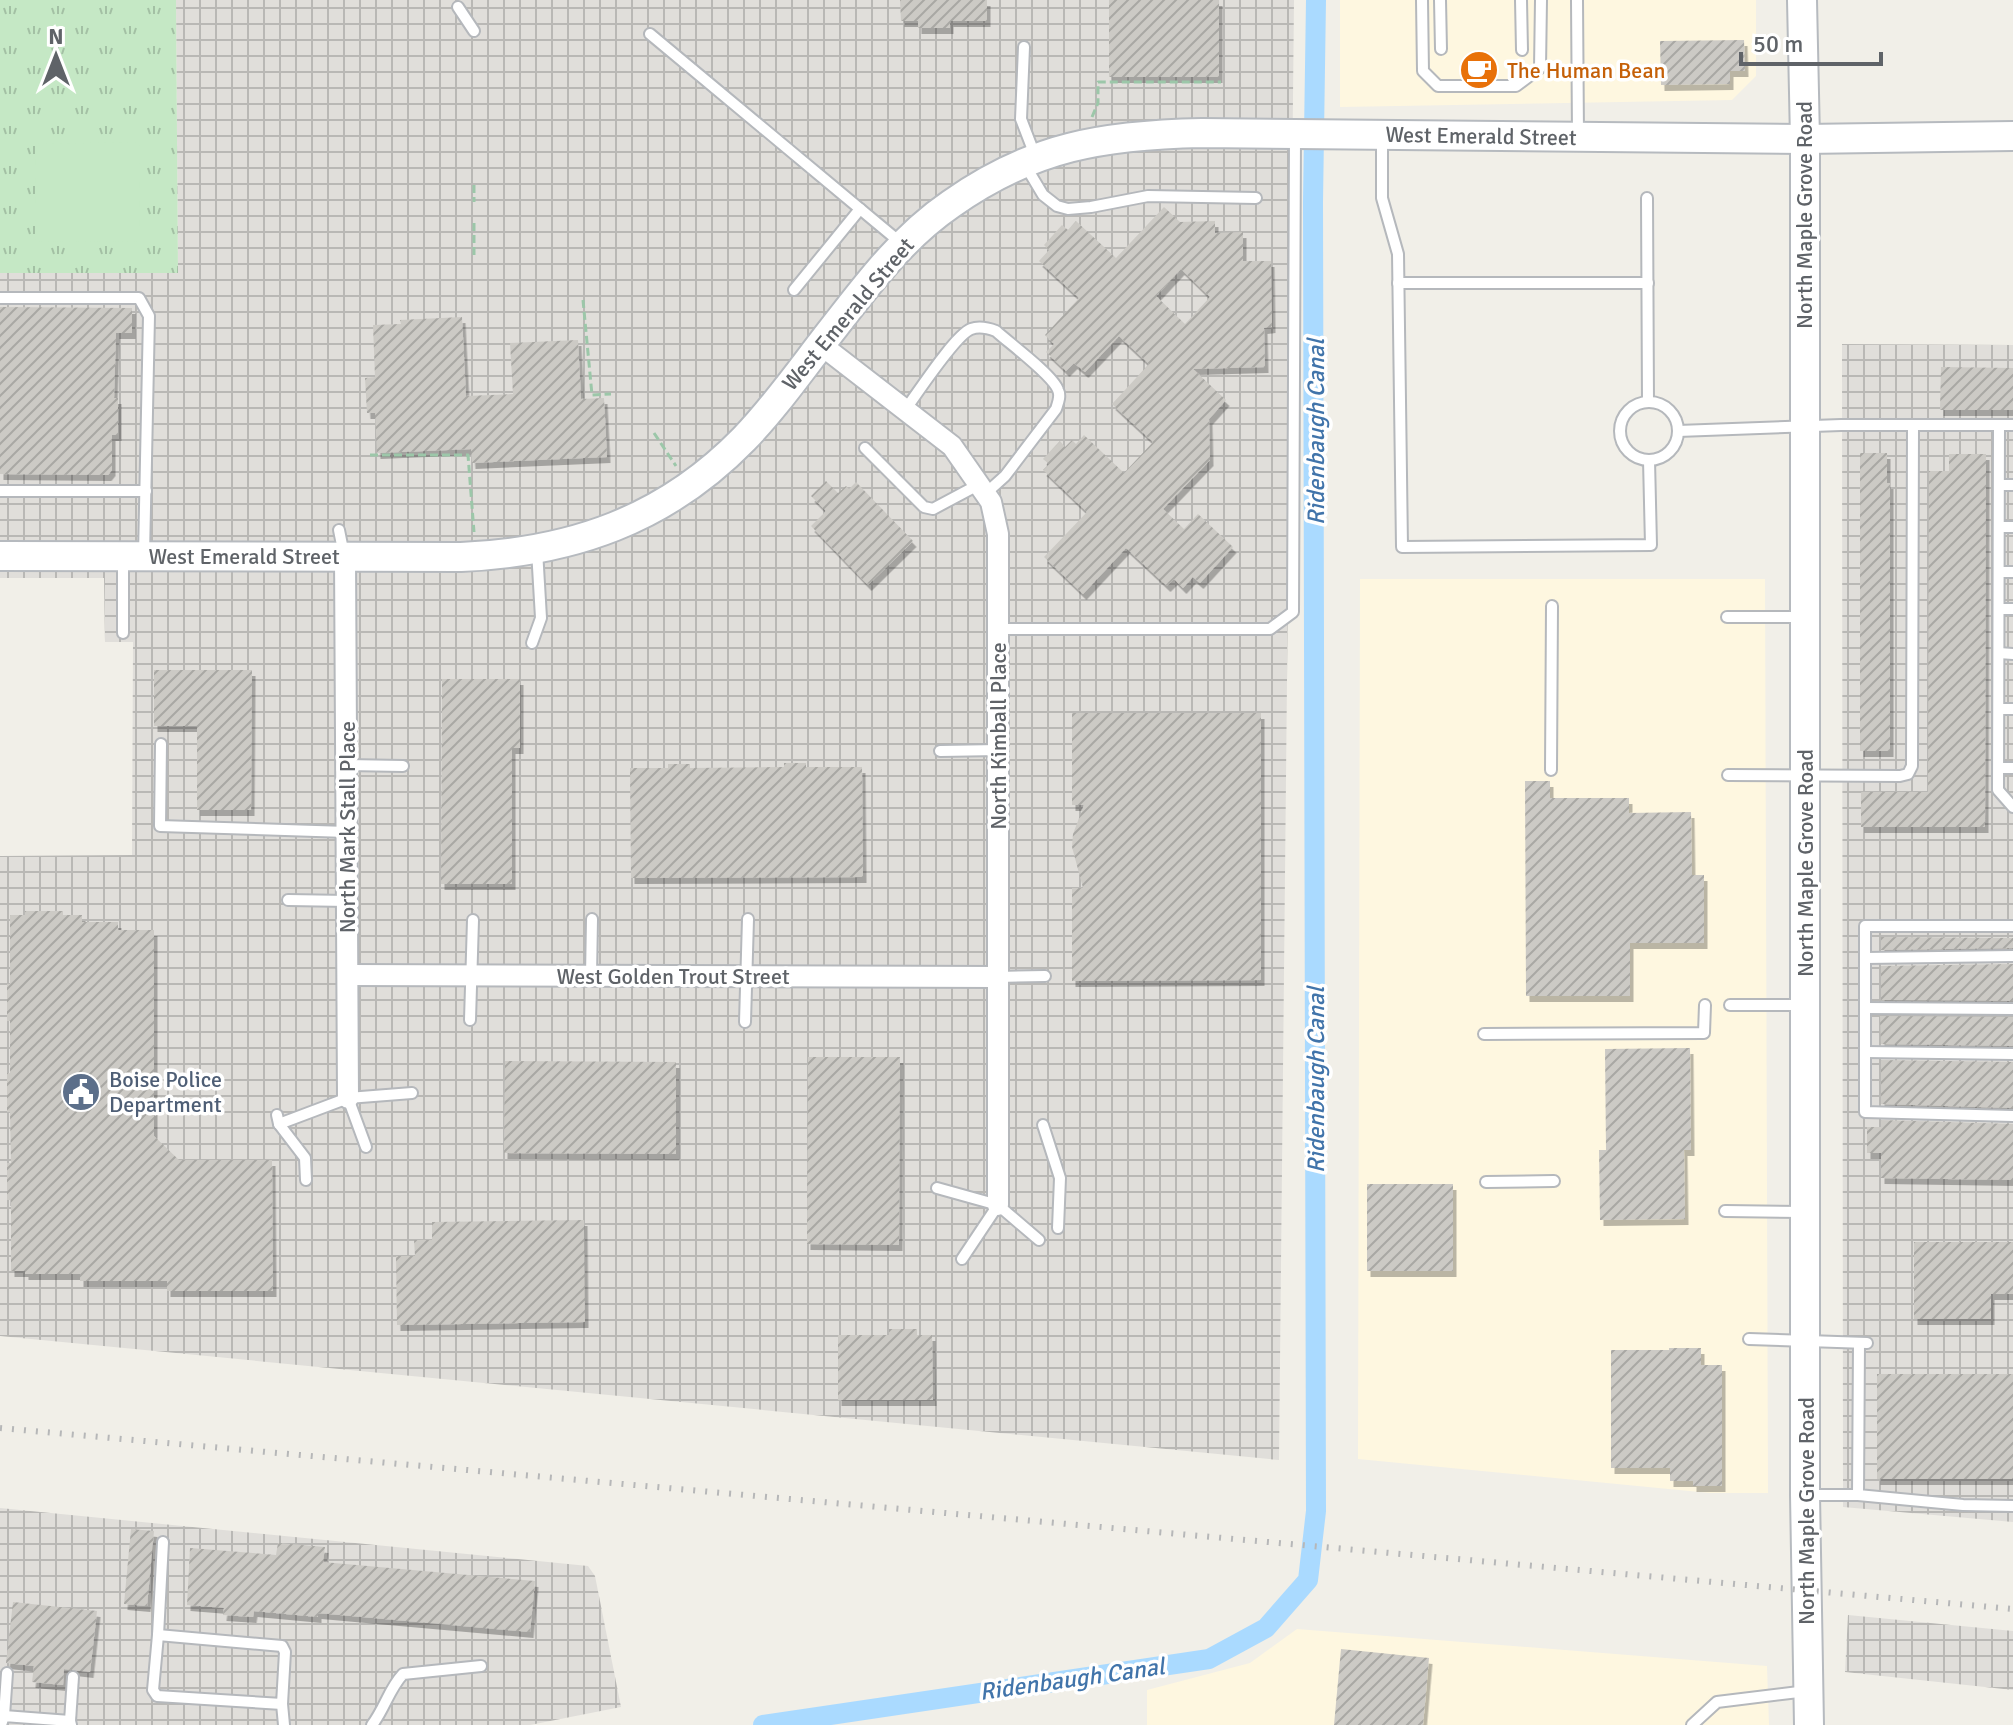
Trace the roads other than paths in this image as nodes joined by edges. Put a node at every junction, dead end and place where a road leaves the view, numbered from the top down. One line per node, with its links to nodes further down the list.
1 (1422, 0): 4 (lane)
2 (1440, 0): 11 (lane)
3 (1521, 0): 12 (lane)
4 (1541, 0)
5 (1577, 0): 16 (lane)
6 (1802, 0): 17 (main road, North Maple Grove Road)
7 (458, 7): 8 (lane)
8 (474, 31)
9 (650, 34): 21 (lane)
10 (1024, 47): 18 (lane)
11 (1441, 49)
12 (1522, 50)
13 (1297, 134): 14 (main road, West Emerald Street); 18 (main road, West Emerald Street); 55 (lane)
14 (1381, 135): 16 (main road, West Emerald Street); 23 (lane)
15 (2012, 135): 17 (main road, West Emerald Street)
16 (1578, 137): 17 (main road, West Emerald Street)
17 (1805, 139): 33 (main road, North Maple Grove Road)
18 (1030, 161): 19 (lane); 22 (main road, West Emerald Street)
19 (1256, 198)
20 (1647, 198): 24 (lane)
21 (860, 209): 22 (lane); 25 (lane)
22 (902, 245): 27 (main road, West Emerald Street)
23 (1398, 283): 24 (lane); 36 (lane)
24 (1648, 283): 28 (lane)
25 (794, 290)
26 (0, 298): 41 (lane)
27 (820, 344): 29 (street, North Kimball Place); 45 (main road, West Emerald Street)
28 (1648, 402): 34 (lane); 36 (lane)
29 (905, 410): 39 (street, North Kimball Place); 39 (lane)
30 (1913, 425): 31 (lane); 33 (lane); 71 (lane)
31 (1999, 425): 32 (lane); 37 (lane)
32 (2013, 425)
33 (1804, 427): 34 (lane); 54 (main road, North Maple Grove Road)
34 (1678, 431): 36 (lane)
35 (865, 448): 39 (lane)
36 (1649, 460)
37 (1999, 485): 38 (lane); 42 (lane)
38 (2013, 485)
39 (982, 490): 55 (street, North Kimball Place)
40 (0, 491): 41 (lane)
41 (146, 491): 47 (lane)
42 (1999, 527): 43 (lane); 48 (lane)
43 (2013, 527)
44 (342, 544): 45 (main road, West Emerald Street); 47 (main road, West Emerald Street); 65 (street, North Mark Stall Place)
45 (537, 550): 57 (lane)
46 (0, 556): 47 (main road, West Emerald Street)
47 (133, 556): 56 (lane)
48 (1999, 572): 49 (lane); 51 (lane)
49 (2013, 572)
50 (1552, 606): 69 (lane)
51 (1999, 609): 52 (lane); 58 (lane)
52 (2013, 609)
53 (1727, 617): 54 (lane)
54 (1805, 617): 71 (main road, North Maple Grove Road)
55 (998, 629): 63 (street, North Kimball Place)
56 (123, 633)
57 (532, 643)
58 (1999, 653): 59 (lane); 60 (lane)
59 (2013, 654)
60 (1999, 709): 61 (lane); 67 (lane)
61 (2013, 709)
62 (161, 744): 73 (lane)
63 (998, 750): 64 (lane); 87 (street, North Kimball Place)
64 (940, 751)
65 (347, 765): 66 (lane); 73 (street, North Mark Stall Place)
66 (403, 766)
67 (1999, 768): 68 (lane); 72 (lane)
68 (2013, 768)
69 (1551, 770)
70 (1728, 775): 71 (lane)
71 (1805, 776): 90 (main road, North Maple Grove Road)
72 (2013, 807)
73 (347, 832): 75 (street, North Mark Stall Place)
74 (288, 900): 75 (lane)
75 (348, 901): 82 (street, North Mark Stall Place)
76 (592, 919): 84 (lane)
77 (748, 919): 85 (lane)
78 (473, 920): 83 (lane)
79 (2013, 926): 81 (lane)
80 (2013, 956): 81 (lane)
81 (1865, 958): 91 (lane)
82 (348, 975): 83 (street, West Golden Trout Street); 99 (street, North Mark Stall Place)
83 (472, 975): 84 (street, West Golden Trout Street); 93 (lane)
84 (591, 976): 85 (street, West Golden Trout Street)
85 (747, 976): 87 (street, West Golden Trout Street); 94 (lane)
86 (1045, 976): 87 (lane)
87 (998, 977): 107 (street, North Kimball Place)
88 (1705, 1005): 95 (lane)
89 (1730, 1005): 90 (lane)
90 (1806, 1005): 109 (main road, North Maple Grove Road)
91 (1865, 1008): 92 (lane); 96 (lane)
92 (2013, 1009)
93 (470, 1020)
94 (745, 1022)
95 (1484, 1034)
96 (1865, 1052): 97 (lane); 100 (lane)
97 (2013, 1054)
98 (412, 1093): 99 (lane)
99 (348, 1098): 102 (lane); 103 (lane)
100 (2013, 1116)
101 (1043, 1125): 110 (lane)
102 (366, 1147)
103 (306, 1180)
104 (1554, 1181): 105 (lane)
105 (1486, 1182)
106 (937, 1188): 107 (lane)
107 (998, 1205): 111 (lane); 112 (lane)
108 (1725, 1211): 109 (lane)
109 (1806, 1212): 114 (main road, North Maple Grove Road)
110 (1058, 1228)
111 (1039, 1240)
112 (962, 1259)
113 (1749, 1339): 114 (lane)
114 (1806, 1341): 115 (main road, North Maple Grove Road); 116 (lane)
115 (1805, 1495): 116 (lane); 123 (main road, North Maple Grove Road)
116 (1858, 1495): 117 (lane)
117 (2013, 1506)
118 (163, 1542): 119 (lane)
119 (158, 1635): 124 (lane); 124 (lane)
120 (481, 1666): 128 (lane)
121 (7, 1673): 125 (lane)
122 (73, 1677): 126 (lane)
123 (1807, 1691): 129 (lane); 130 (main road, North Maple Grove Road)
124 (282, 1704): 127 (lane)
125 (3, 1720): 126 (lane)
126 (70, 1723)
127 (284, 1725)
128 (372, 1725)
129 (1692, 1725)
130 (1809, 1725)

